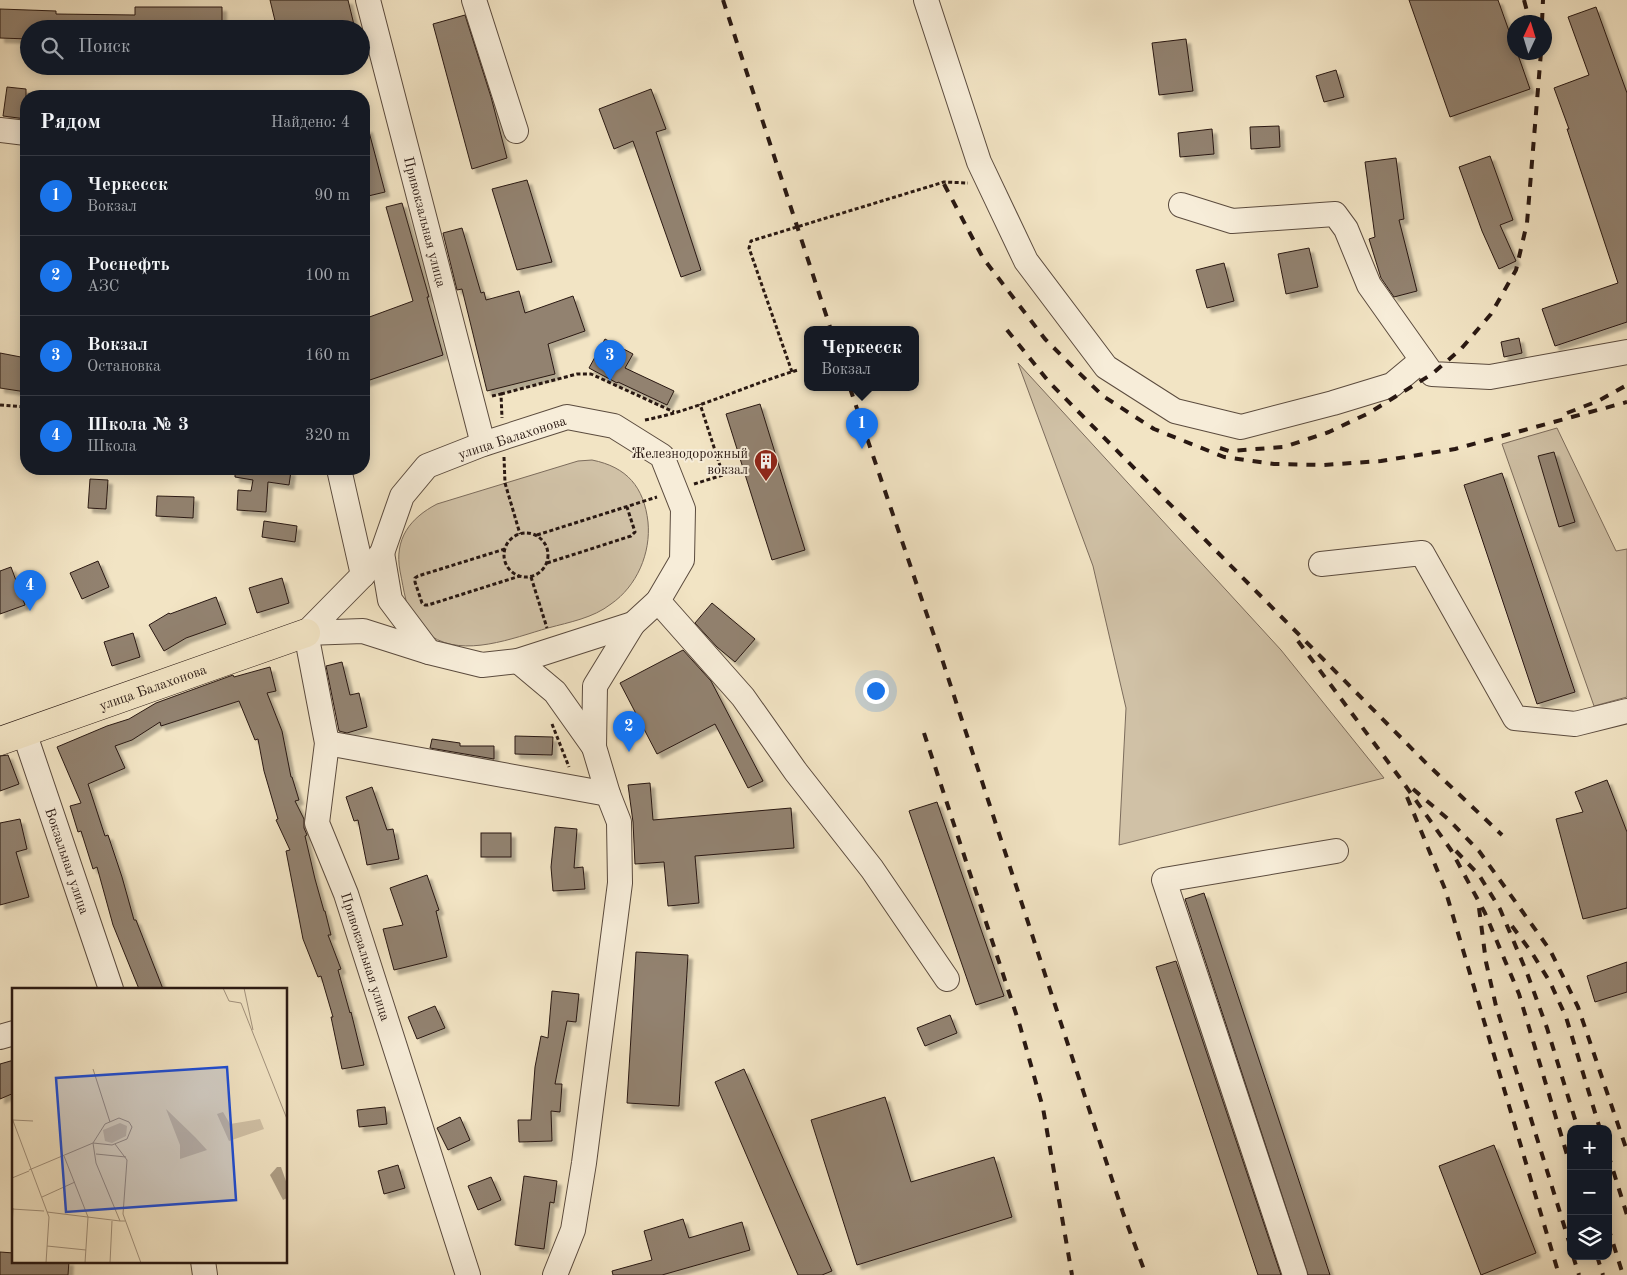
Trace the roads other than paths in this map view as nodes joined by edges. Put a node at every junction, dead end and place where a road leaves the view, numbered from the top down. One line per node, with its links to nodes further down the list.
1 (368, 0): 10 (street, Привокзальная улица)
2 (474, 0): 5 (street)
3 (926, 0): 9 (street)
4 (0, 130): 6 (street)
5 (516, 131)
6 (20, 132)
7 (1181, 205): 9 (street)
8 (1627, 352): 9 (street)
9 (1422, 360)
10 (483, 444): 12 (street, улица Балахонова); 15 (street, улица Балахонова)
11 (340, 475): 14 (street)
12 (382, 553): 14 (street, улица Балахонова); 18 (street)
13 (1321, 564): 20 (street)
14 (364, 576): 17 (street, улица Балахонова)
15 (658, 601): 16 (street, улица Балахонова); 26 (street)
16 (633, 624): 19 (street, улица Балахонова); 23 (street)
17 (306, 633): 18 (street, улица Балахонова); 21 (main road, улица Балахонова); 22 (street, Привокзальная улица)
18 (429, 652): 19 (street, улица Балахонова)
19 (518, 661): 23 (street)
20 (1627, 711)
21 (12, 737): 27 (street, Вокзальная улица)
22 (327, 743): 24 (street); 32 (street, Привокзальная улица)
23 (594, 747): 24 (street)
24 (608, 794): 33 (street)
25 (1336, 851): 34 (street)
26 (947, 979)
27 (111, 988)
28 (12, 1034): 29 (street)
29 (0, 1038)
30 (203, 1262): 31 (street)
31 (205, 1275)
32 (468, 1275)
33 (555, 1275)
34 (1294, 1275)

